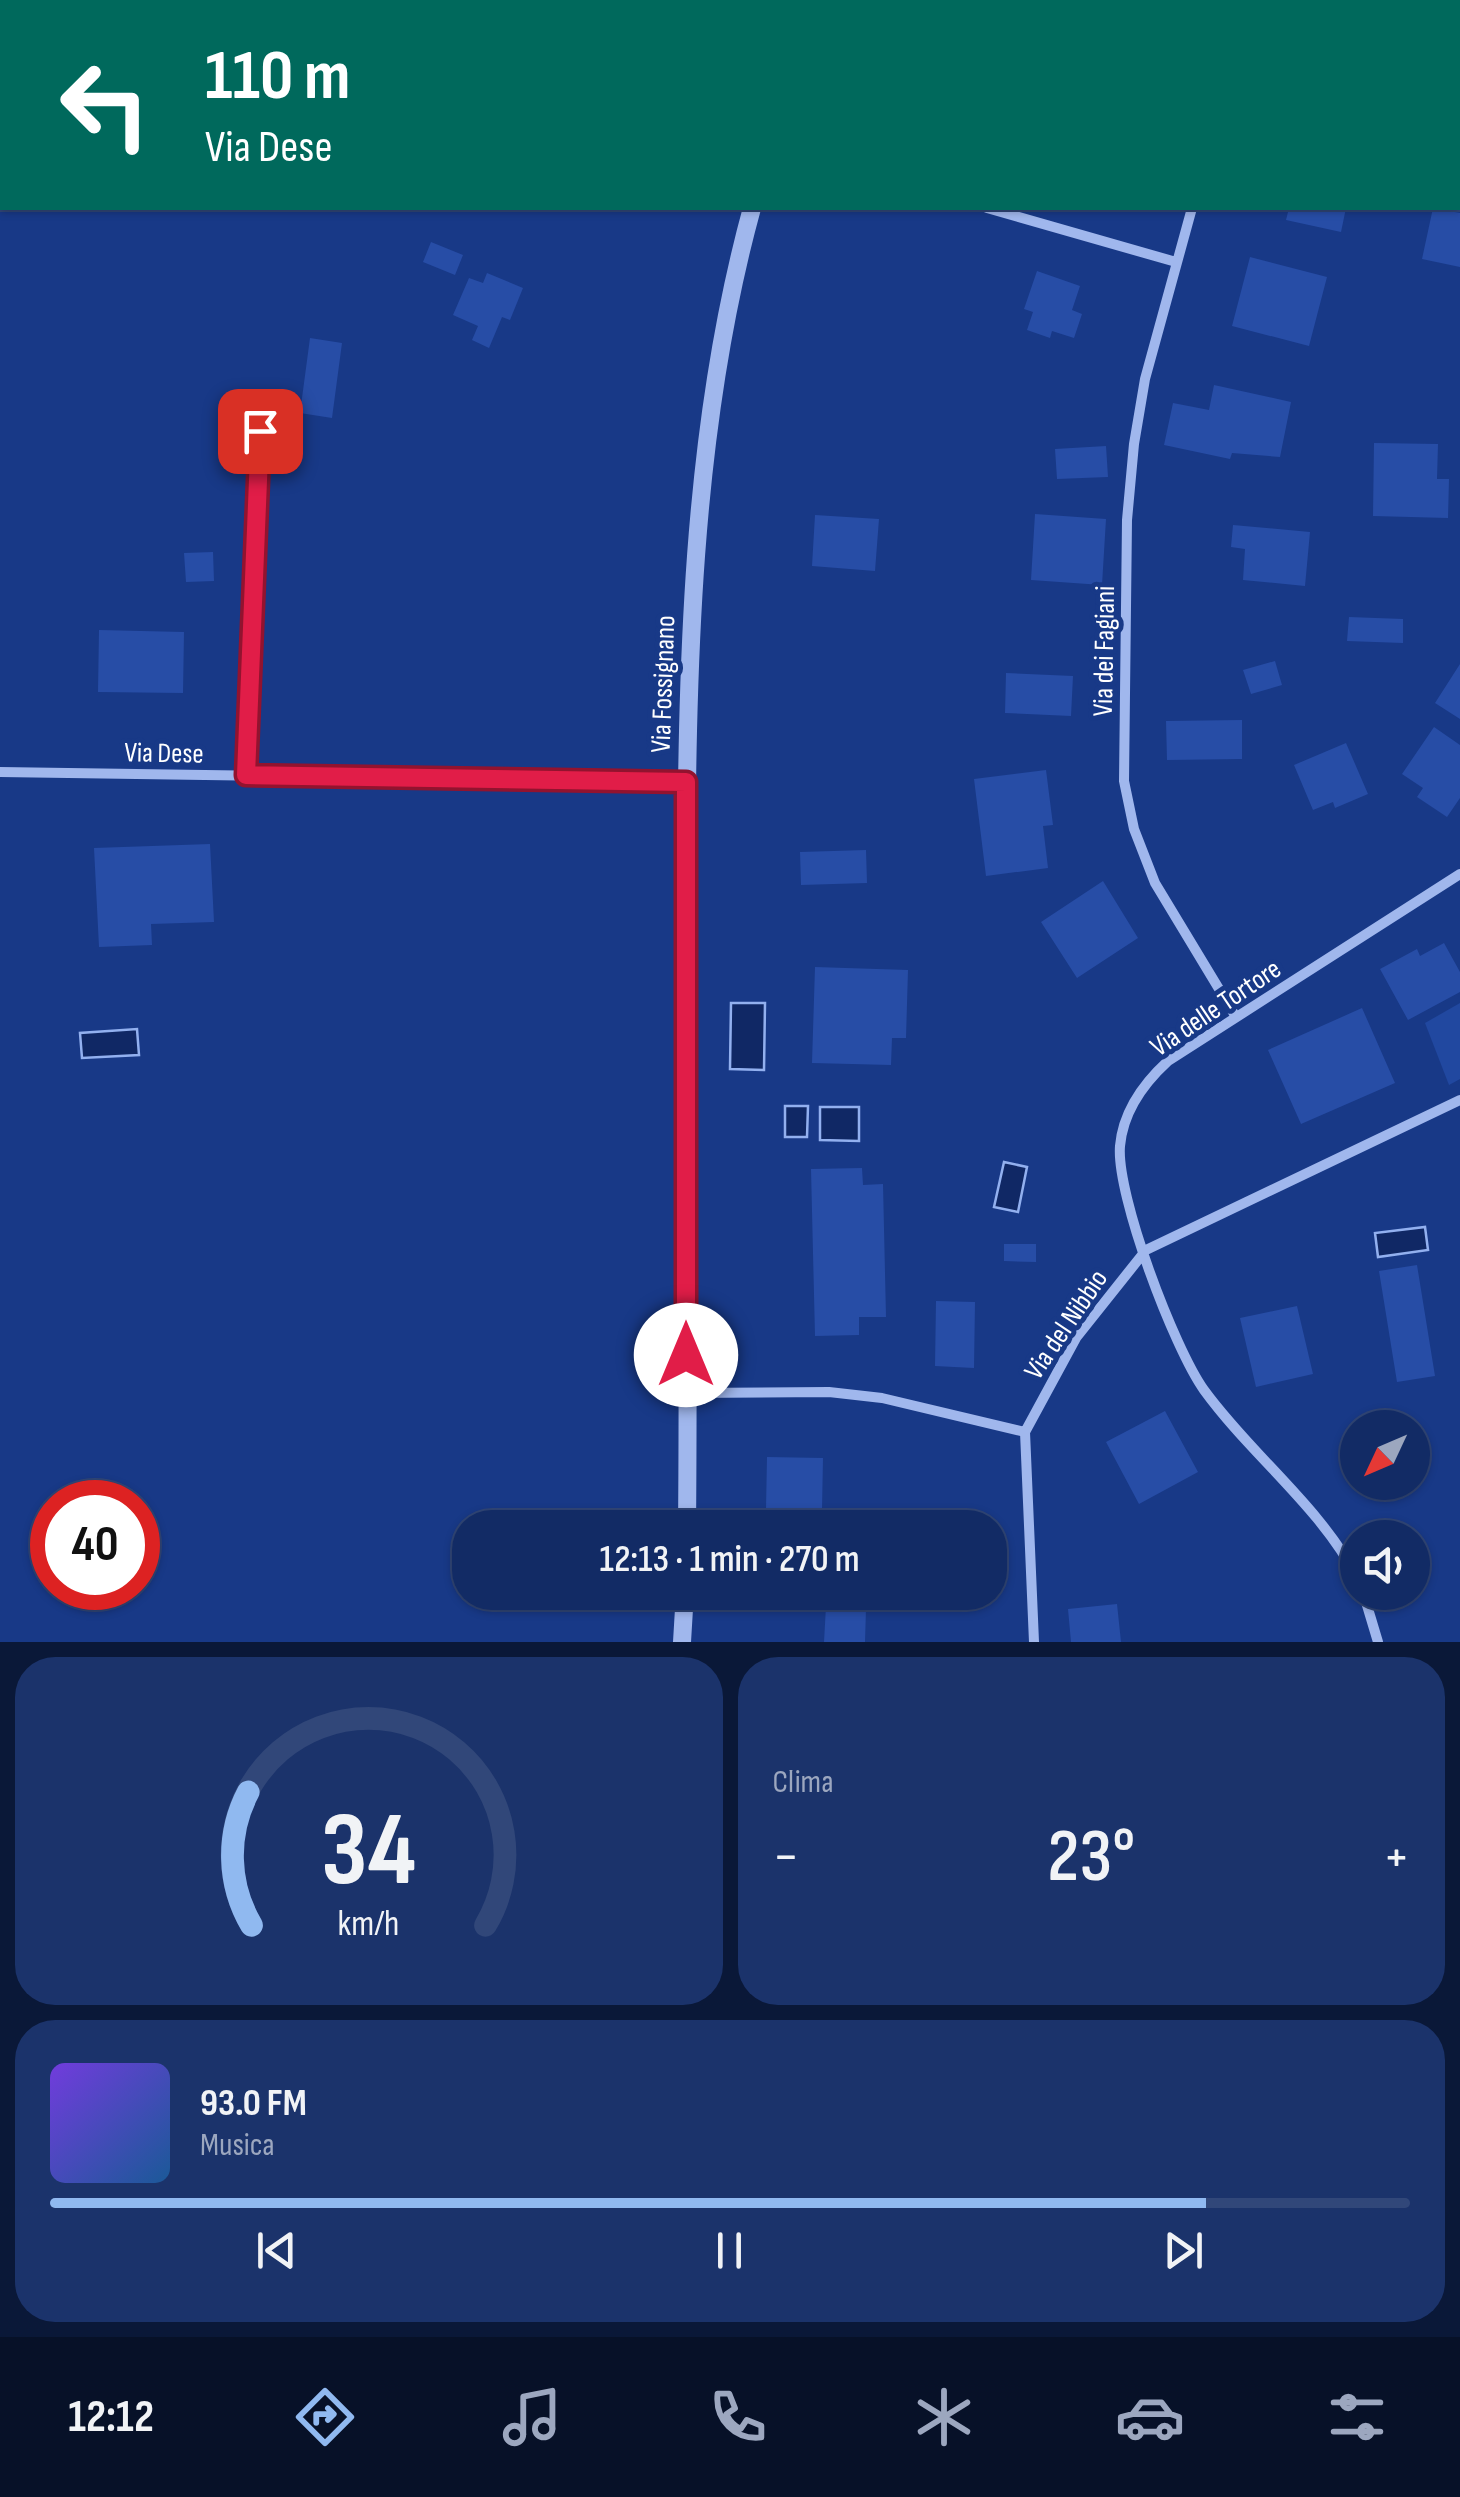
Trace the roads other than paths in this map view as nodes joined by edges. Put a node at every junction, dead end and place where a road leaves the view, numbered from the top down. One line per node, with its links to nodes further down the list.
1 (752, 210): 8 (street, Via Fossignano)
2 (994, 210): 4 (street)
3 (1191, 210): 4 (street)
4 (1176, 262): 10 (street, Via dei Fagiani)
5 (260, 431): 7 (street)
6 (0, 772): 7 (street, Via Dese)
7 (246, 775): 8 (street, Via Dese)
8 (686, 782): 13 (street, Via Fossignano)
9 (1460, 874): 10 (street, Via delle Tortore)
10 (1236, 1017): 12 (street, Via delle Tortore)
11 (1460, 1100): 12 (street, Via del Nibbio)
12 (1146, 1250): 14 (street, Via del Nibbio); 16 (street, Via delle Tortore)
13 (686, 1394): 14 (street); 15 (street, Via Fossignano)
14 (1025, 1432): 20 (street)
15 (686, 1510)
16 (1340, 1552)
17 (684, 1610): 19 (street)
18 (1369, 1610): 21 (street)
19 (682, 1642)
20 (1034, 1642)
21 (1378, 1642)

